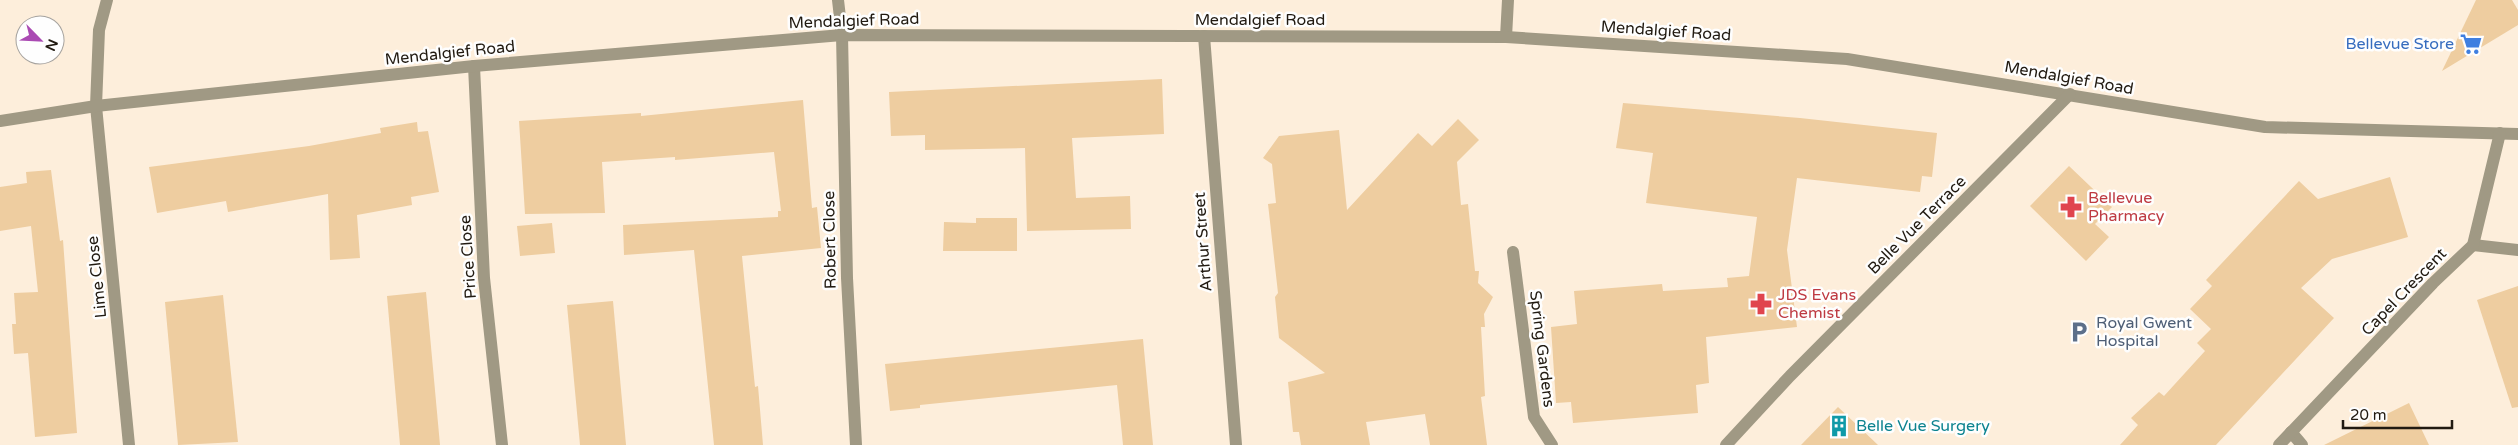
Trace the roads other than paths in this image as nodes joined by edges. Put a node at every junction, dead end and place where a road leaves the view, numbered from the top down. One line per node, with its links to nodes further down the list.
1 (107, 0): 9 (street, Lime Close)
2 (838, 0): 4 (street, Robert Close)
3 (1508, 0): 6 (street)
4 (842, 35): 5 (street, Mendalgief Road); 7 (street, Mendalgief Road); 19 (street, Robert Close)
5 (1204, 36): 6 (street, Mendalgief Road); 20 (street, Arthur Street)
6 (1506, 37): 8 (street, Mendalgief Road)
7 (474, 66): 9 (street, Mendalgief Road); 18 (street, Price Close)
8 (2070, 94): 11 (street, Mendalgief Road); 22 (street, Belle Vue Terrace)
9 (96, 106): 10 (street, Mendalgief Road); 17 (street, Lime Close)
10 (0, 121)
11 (2500, 133): 12 (street, Mendalgief Road); 13 (street)
12 (2518, 134)
13 (2474, 244): 14 (street); 16 (street, Capel Crescent)
14 (2518, 250)
15 (1513, 252): 21 (street, Spring Gardens)
16 (2291, 432): 23 (street, Capel Crescent); 24 (street)
17 (130, 445)
18 (502, 445)
19 (856, 445)
20 (1236, 445)
21 (1552, 445)
22 (1726, 445)
23 (2279, 445)
24 (2302, 445)

